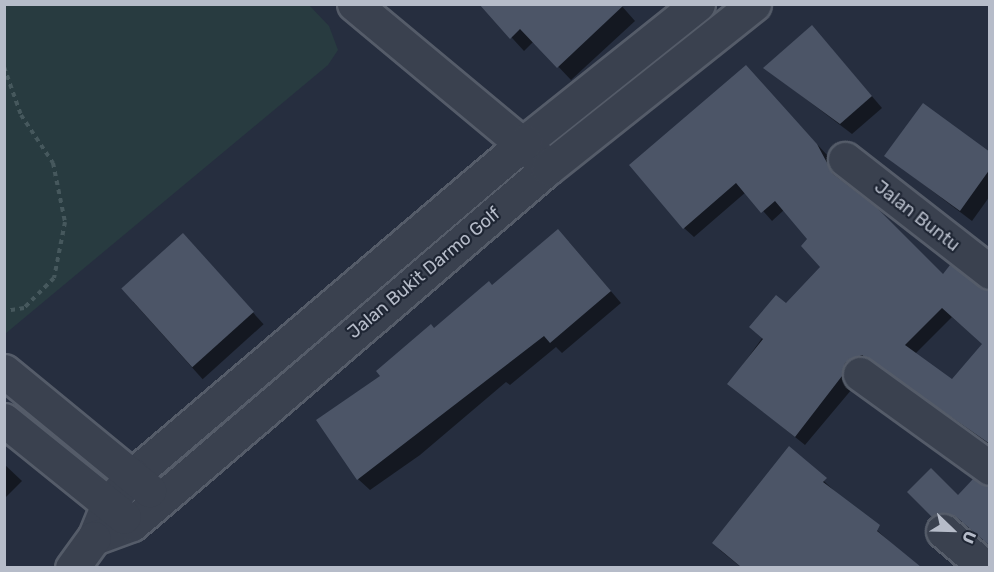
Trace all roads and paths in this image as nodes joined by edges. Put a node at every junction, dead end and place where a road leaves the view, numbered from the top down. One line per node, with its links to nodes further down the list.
1 (354, 4): 5 (street)
2 (698, 4): 5 (street, Jalan Bukit Darmo Golf)
3 (754, 4): 7 (street, Jalan Bukit Darmo Golf)
4 (4, 67): 9 (path)
5 (525, 142): 7 (street); 14 (street, Jalan Bukit Darmo Golf)
6 (845, 159): 8 (street, Jalan Buntu)
7 (548, 168): 15 (street, Jalan Bukit Darmo Golf)
8 (990, 272)
9 (4, 311)
10 (4, 371): 14 (street)
11 (860, 374): 13 (street)
12 (4, 420): 16 (street)
13 (990, 468)
14 (133, 475): 15 (street); 16 (street, Jalan Bukit Darmo Golf)
15 (159, 499): 16 (street, Jalan Bukit Darmo Golf)
16 (120, 514): 18 (street, Jalan Bukit Darmo Golf)
17 (943, 531): 19 (street)
18 (72, 567)
19 (986, 567)

